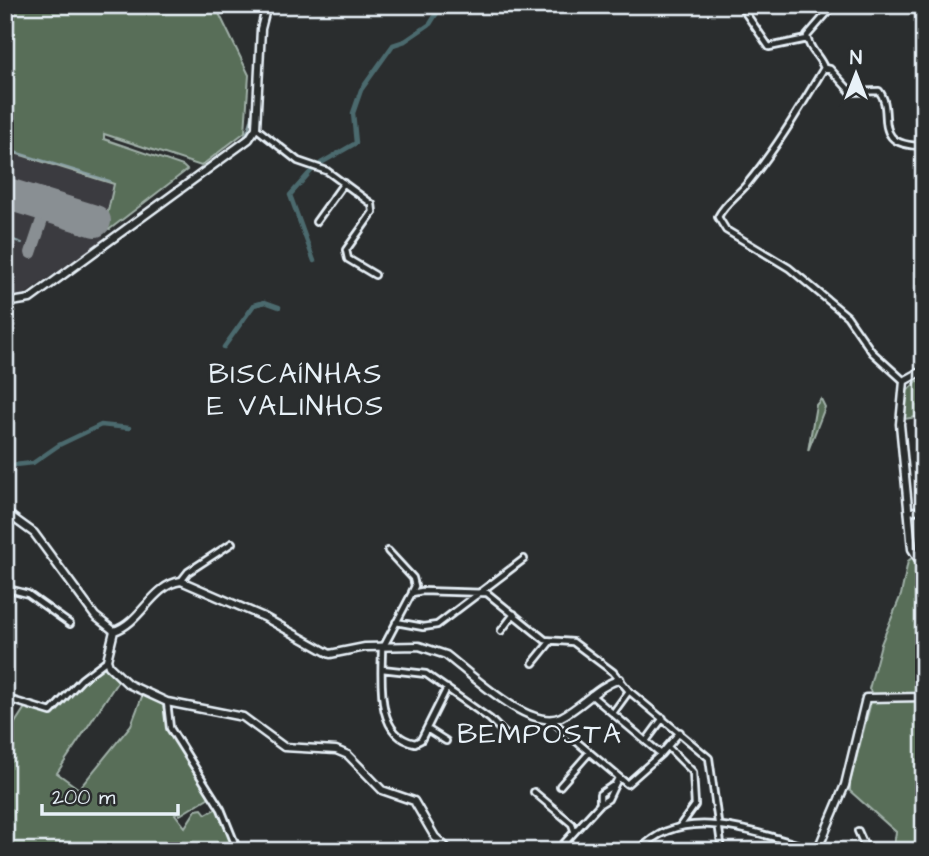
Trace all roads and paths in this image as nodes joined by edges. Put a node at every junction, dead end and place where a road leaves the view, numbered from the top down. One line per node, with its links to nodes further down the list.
1 (267, 5): 6 (street)
2 (740, 5): 4 (street)
3 (834, 5): 4 (street)
4 (807, 39): 5 (street)
5 (824, 68): 7 (street); 13 (street)
6 (256, 128): 8 (street); 11 (street)
7 (924, 146)
8 (344, 183): 9 (street); 10 (street)
9 (315, 219)
10 (375, 275)
11 (5, 303)
12 (924, 370): 13 (street)
13 (904, 381): 15 (street)
14 (924, 509): 15 (street)
15 (908, 512): 20 (street)
16 (6, 514): 29 (street)
17 (232, 543): 22 (street)
18 (388, 551): 25 (street)
19 (524, 559): 24 (street)
20 (921, 560): 21 (street)
21 (924, 568)
22 (181, 581): 29 (street); 32 (street)
23 (5, 588): 28 (street)
24 (480, 592): 25 (street); 26 (street); 27 (street)
25 (412, 593): 27 (street)
26 (514, 614): 30 (street); 31 (street)
27 (396, 622): 32 (street)
28 (70, 624)
29 (114, 631): 33 (street)
30 (501, 631)
31 (550, 642): 34 (street); 36 (street)
32 (383, 646): 35 (street); 45 (street)
33 (107, 660): 41 (street); 42 (street)
34 (533, 663)
35 (382, 669): 37 (street); 46 (street)
36 (620, 679): 38 (street); 39 (street)
37 (447, 688): 46 (street); 48 (street)
38 (629, 691): 43 (street); 44 (street)
39 (590, 694): 43 (street); 45 (street)
40 (924, 697): 61 (street)
41 (5, 698)
42 (167, 702): 62 (street); 63 (street)
43 (612, 713): 50 (street)
44 (663, 718): 47 (street); 50 (street)
45 (551, 720): 52 (street)
46 (427, 729): 49 (street)
47 (680, 732): 51 (street); 58 (street)
48 (506, 735)
49 (446, 741)
50 (646, 741): 53 (street)
51 (668, 747): 53 (street); 57 (street)
52 (589, 753): 54 (street); 55 (street)
53 (661, 754): 54 (street)
54 (618, 778): 59 (street)
55 (560, 786)
56 (534, 792): 59 (street)
57 (680, 826): 58 (street); 65 (street)
58 (720, 826): 61 (street); 66 (street)
59 (574, 831): 64 (street)
60 (858, 831): 67 (street)
61 (817, 850)
62 (238, 851)
63 (450, 851)
64 (557, 851)
65 (639, 851)
66 (722, 851)
67 (867, 851)

